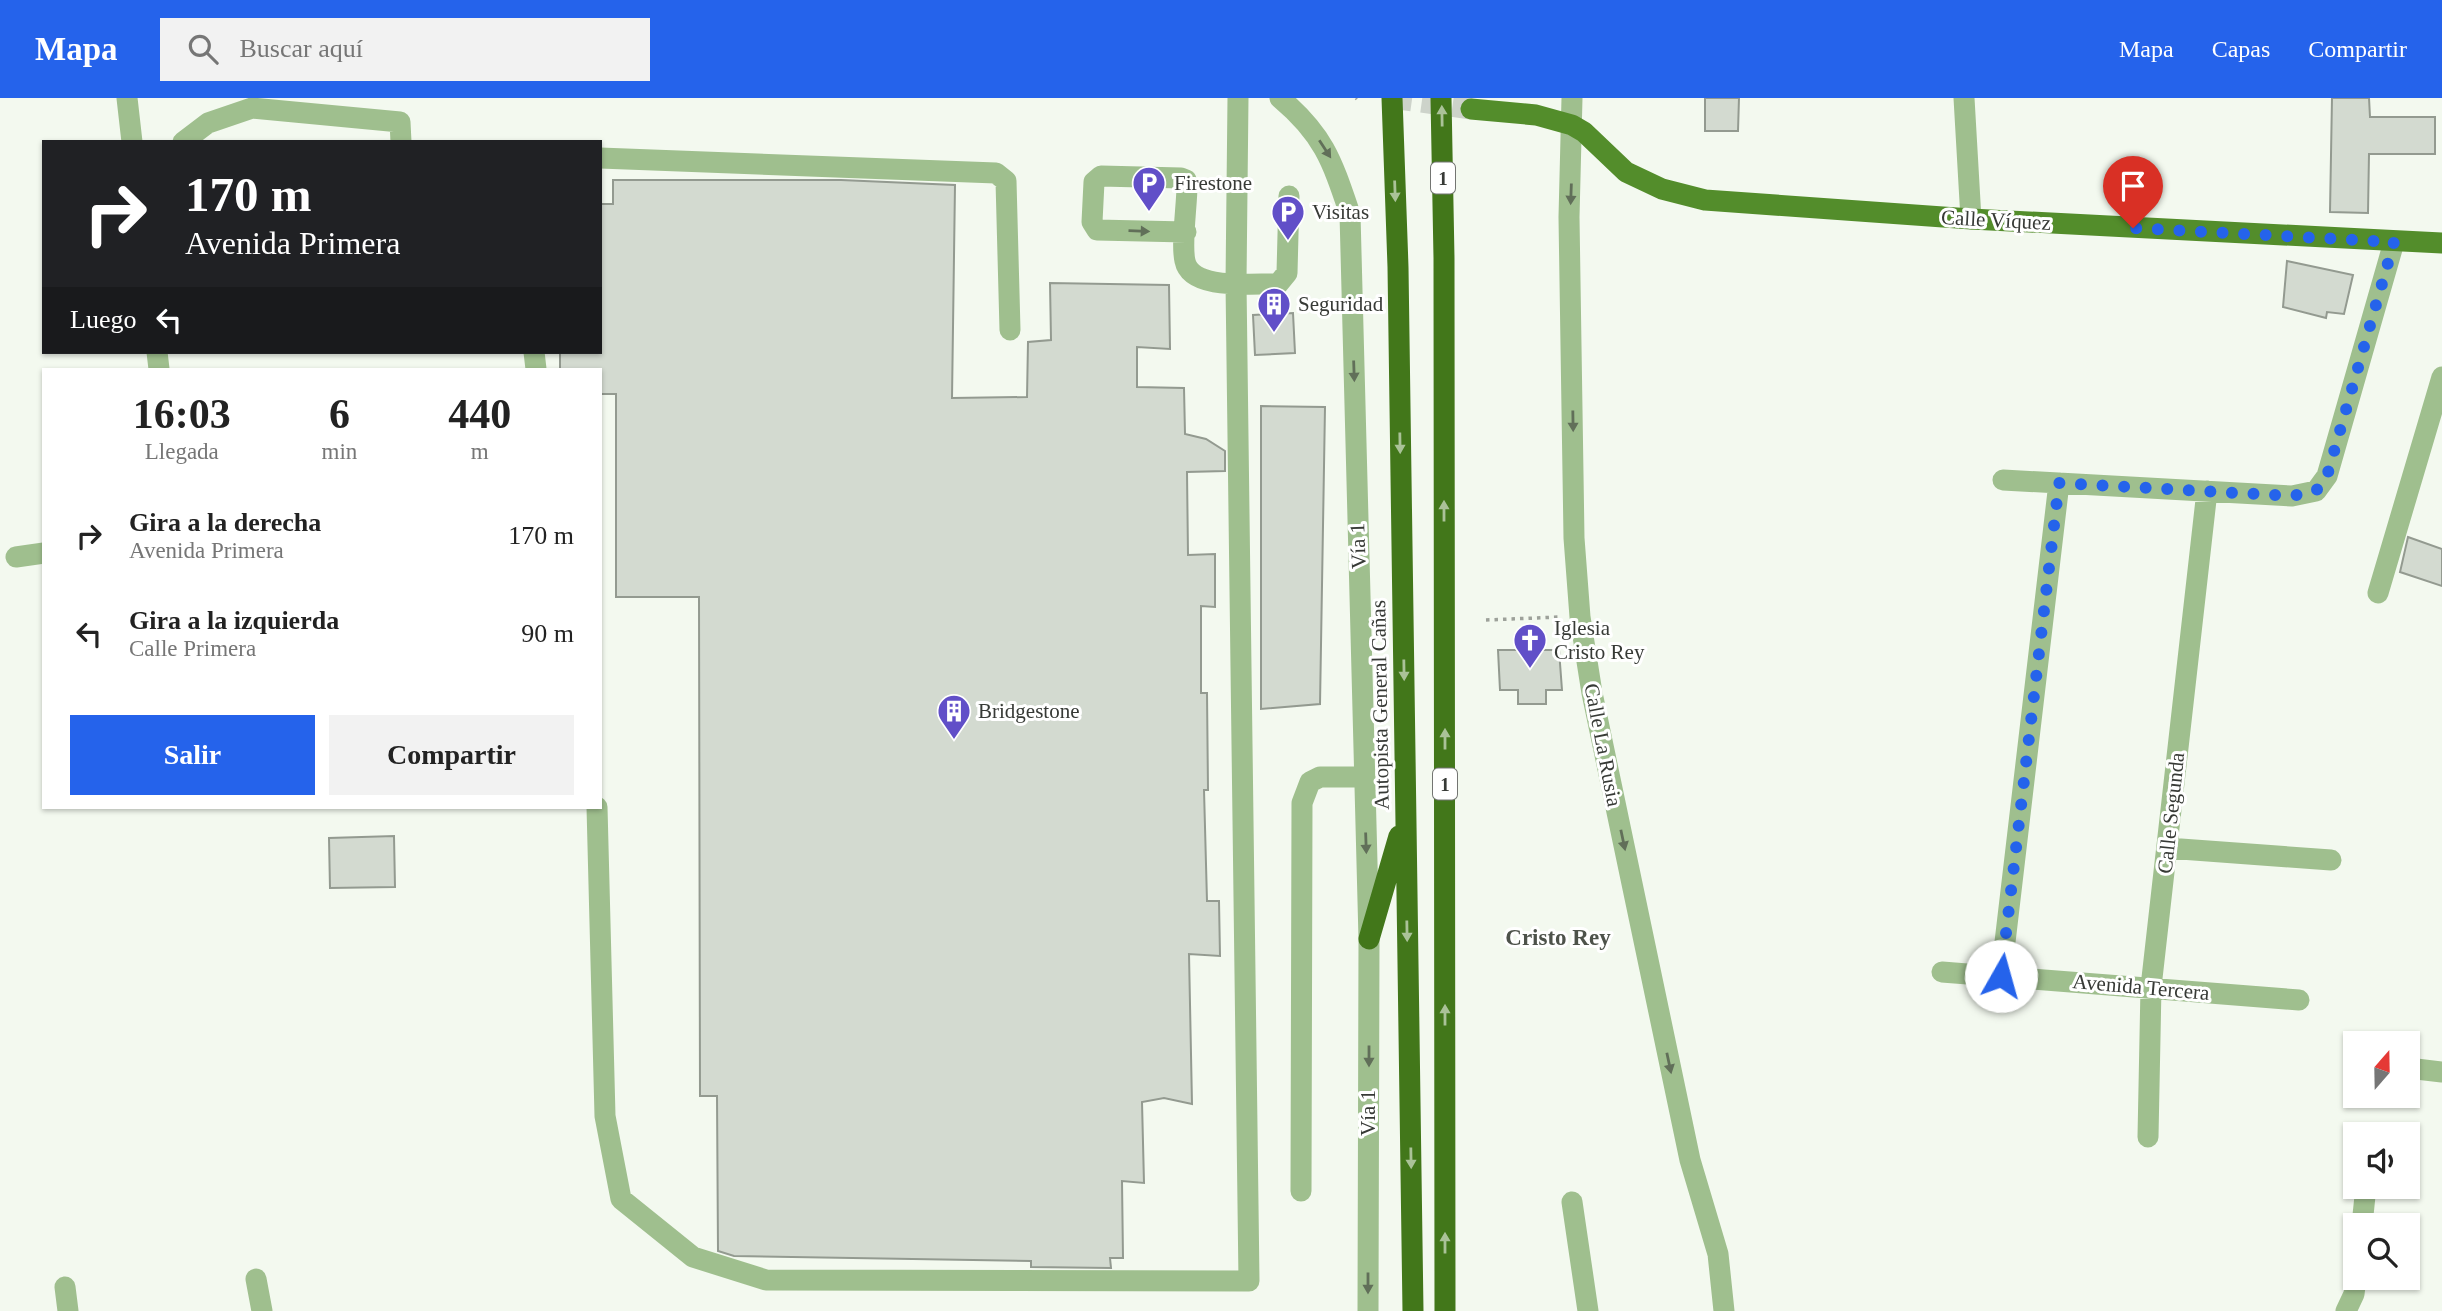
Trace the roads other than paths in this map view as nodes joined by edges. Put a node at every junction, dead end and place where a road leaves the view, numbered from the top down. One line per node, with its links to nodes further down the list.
1 (127, 98): 12 (street)
2 (1238, 98): 21 (street)
3 (1280, 98): 30 (street, Vía 1, one-way to 30)
4 (1392, 98): 32 (highway, Autopista General Cañas / 1, one-way to 32)
5 (1441, 98): 52 (highway, 1, one-way to 5)
6 (1572, 98): 11 (street, Calle La Rusia)
7 (1964, 98): 17 (street)
8 (252, 103): 9 (street); 13 (street)
9 (275, 103): 14 (street)
10 (1471, 109): 11 (main road)
11 (1572, 125): 17 (main road, Calle Víquez); 54 (street, Calle La Rusia, one-way to 54)
12 (132, 140)
13 (186, 140)
14 (401, 140)
15 (602, 158): 22 (street)
16 (1289, 196): 21 (street)
17 (1971, 219): 19 (main road, Calle Víquez)
18 (1186, 232): 18 (street, one-way to 18); 21 (street)
19 (2394, 242): 20 (main road, Calle Víquez); 26 (street)
20 (2442, 243)
21 (1236, 283): 31 (street)
22 (1010, 330)
23 (2442, 377): 29 (street)
24 (2003, 480): 25 (street)
25 (2059, 483): 26 (street); 37 (street)
26 (2207, 491): 33 (street, Calle Segunda)
27 (42, 553): 28 (street)
28 (16, 557)
29 (2378, 593)
30 (1365, 777): 35 (street, Vía 1, one-way to 35); 43 (street)
31 (597, 809)
32 (1406, 814): 35 (highway); 51 (highway, Autopista General Cañas / 1, one-way to 51)
33 (2167, 848): 34 (street); 38 (street, Calle Segunda)
34 (2331, 860)
35 (1369, 939): 50 (street, Vía 1, one-way to 50)
36 (1941, 972): 37 (street, Avenida Tercera)
37 (2001, 976): 38 (street, Avenida Tercera)
38 (2151, 987): 39 (street, Avenida Tercera); 42 (street, Calle Segunda)
39 (2299, 1000)
40 (2420, 1069): 41 (street)
41 (2442, 1072)
42 (2148, 1137)
43 (1301, 1191)
44 (1572, 1202): 53 (street)
45 (256, 1279): 49 (street)
46 (65, 1287): 48 (street)
47 (2354, 1290): 55 (street)
48 (68, 1311)
49 (262, 1311)
50 (1368, 1311)
51 (1413, 1311)
52 (1445, 1311)
53 (1588, 1311)
54 (1724, 1311)
55 (2346, 1311)

